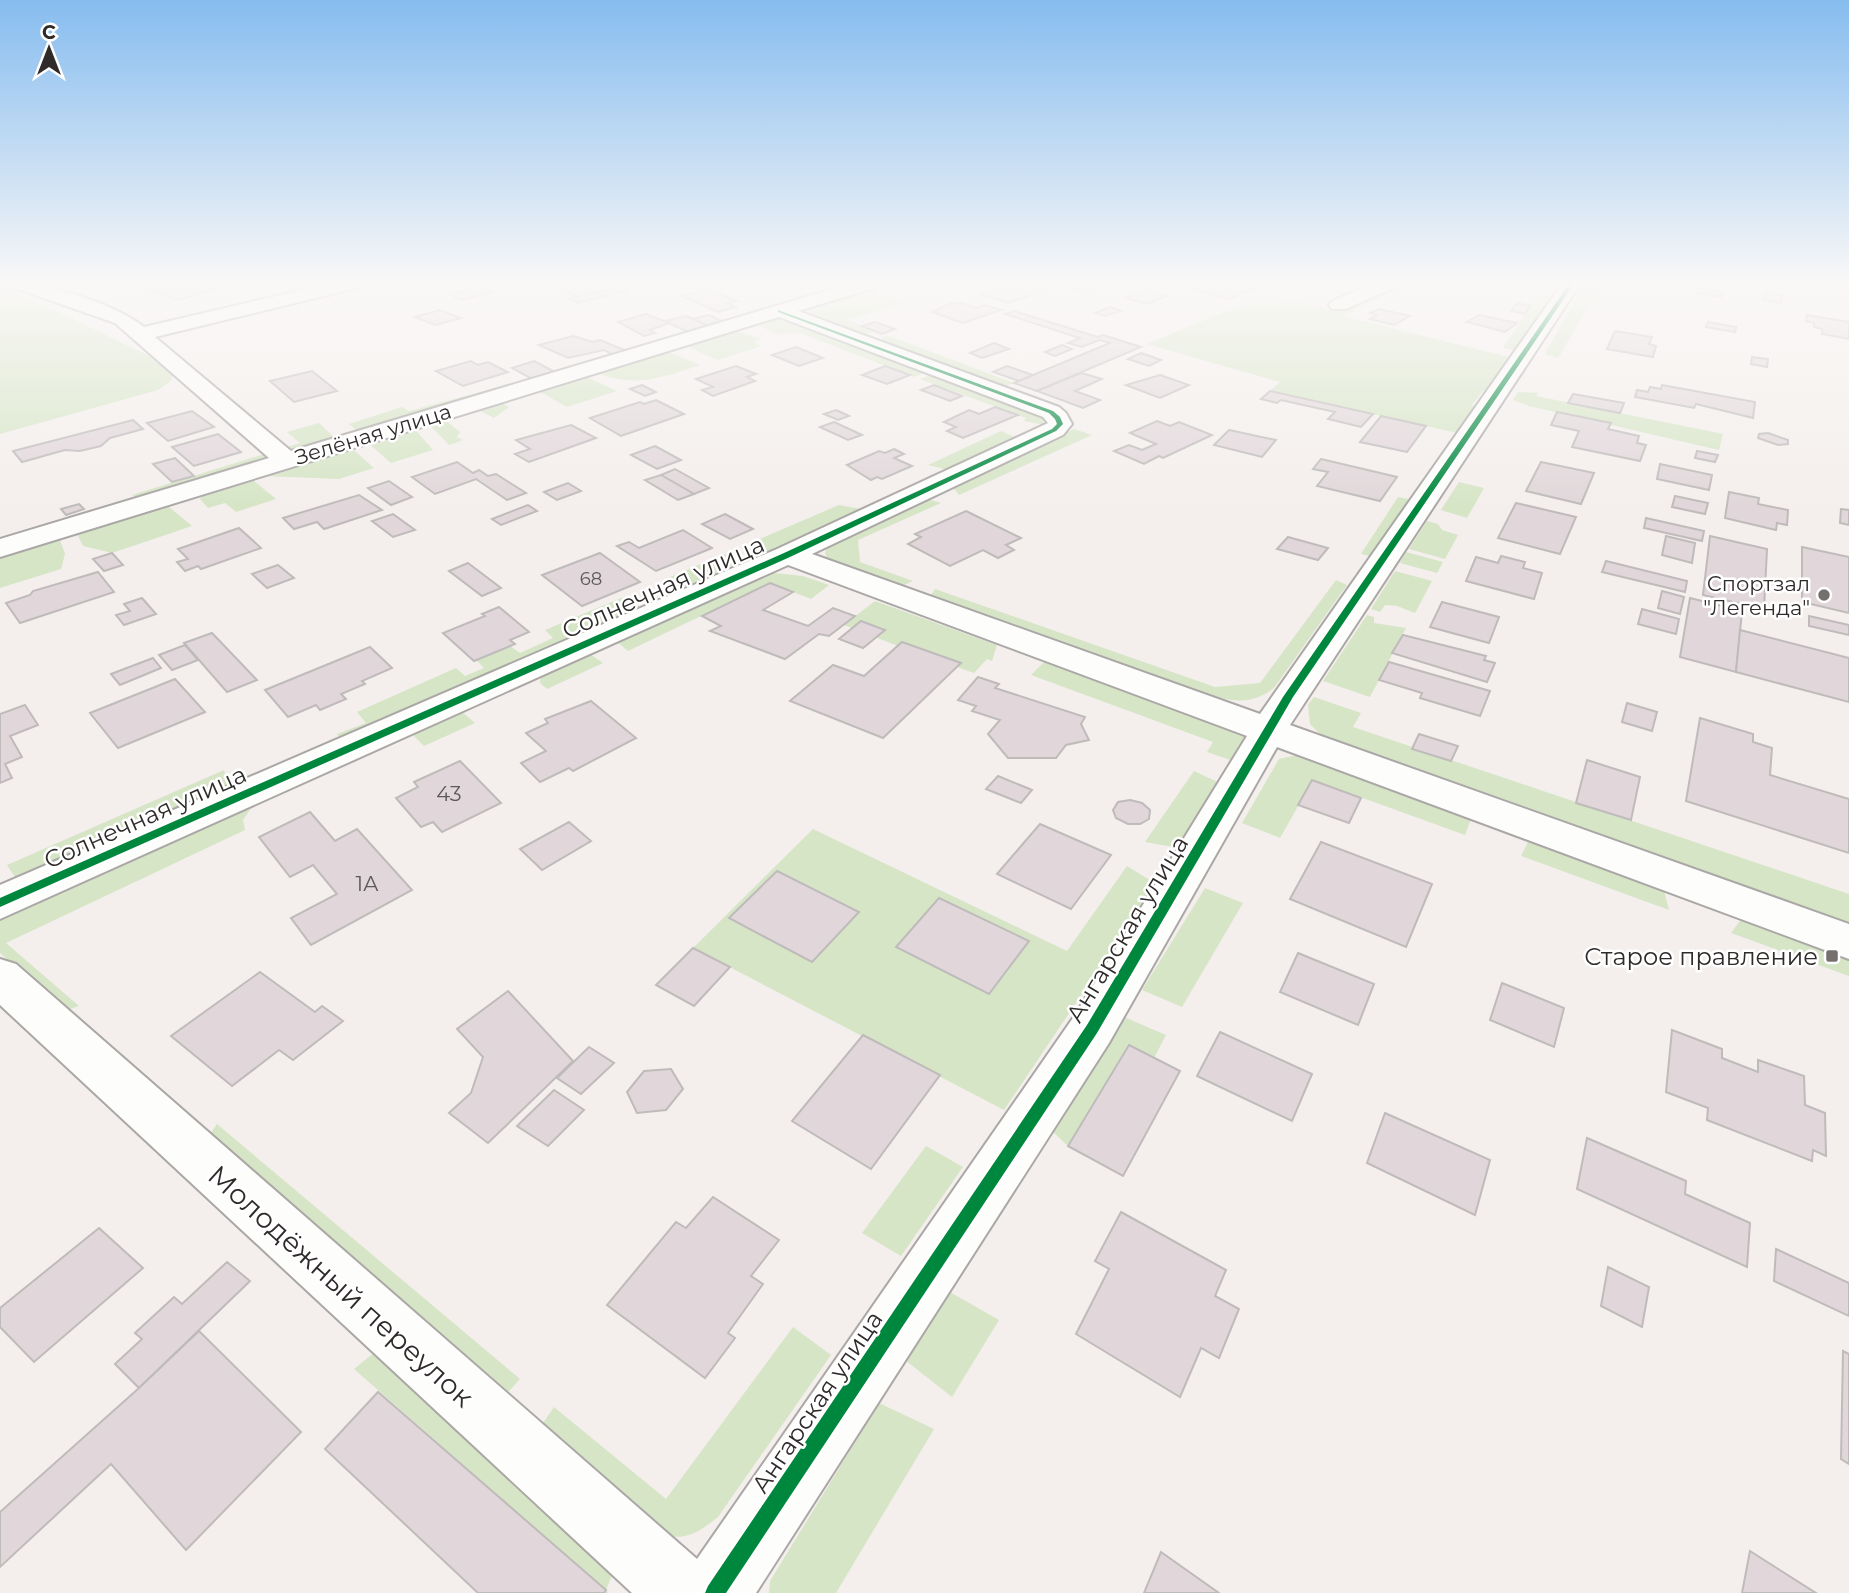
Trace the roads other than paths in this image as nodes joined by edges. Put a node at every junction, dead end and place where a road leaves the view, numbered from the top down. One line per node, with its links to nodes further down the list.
1 (167, 358): 5 (street)
2 (624, 358): 5 (street, Зелёная улица)
3 (907, 358): 7 (street, Солнечная улица)
4 (1521, 358): 8 (street, Ангарская улица)
5 (287, 461): 6 (street, Зелёная улица)
6 (0, 548)
7 (787, 555): 8 (street); 9 (street, Солнечная улица)
8 (1268, 731): 10 (street); 13 (street, Ангарская улица)
9 (0, 904)
10 (1849, 942)
11 (0, 977): 12 (street, Молодёжный переулок)
12 (683, 1593)
13 (715, 1593)

